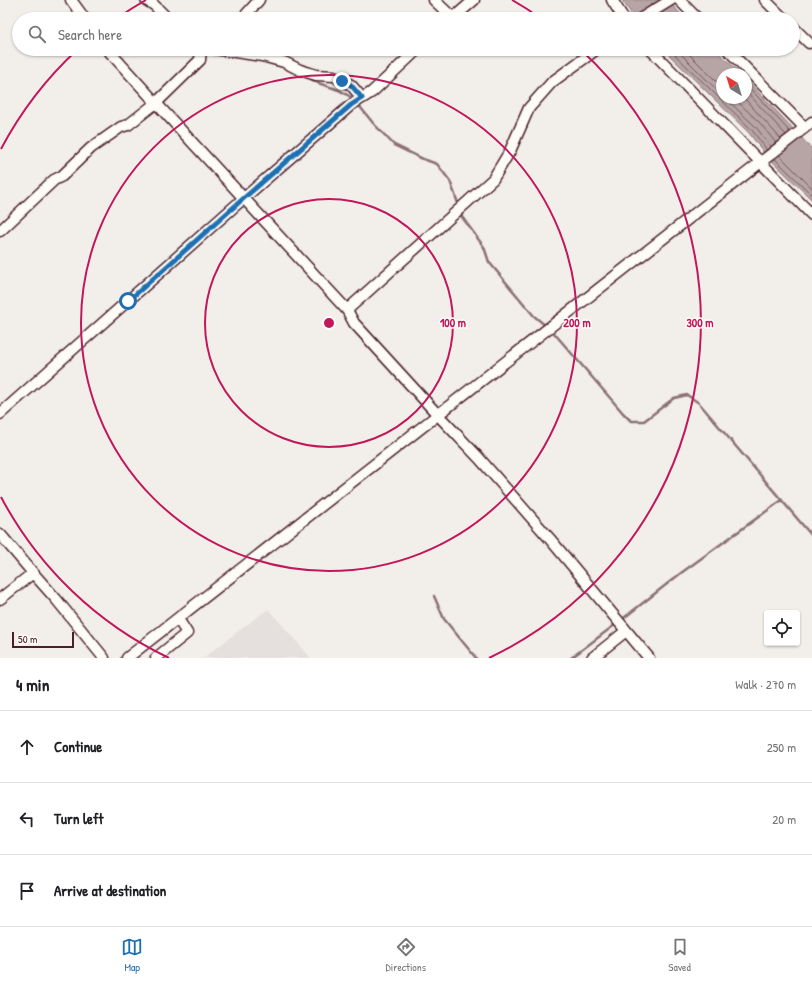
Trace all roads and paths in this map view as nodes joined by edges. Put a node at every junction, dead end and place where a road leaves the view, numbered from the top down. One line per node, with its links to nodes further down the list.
1 (71, 0): 10 (street)
2 (146, 0): 11 (street)
3 (259, 0): 12 (street)
4 (434, 0): 13 (street)
5 (474, 0): 14 (street)
6 (612, 0): 15 (street)
7 (671, 0): 16 (street)
8 (679, 0): 17 (street)
9 (765, 0): 18 (street)
10 (80, 12)
11 (161, 12)
12 (248, 12)
13 (445, 12)
14 (460, 12)
15 (620, 12)
16 (651, 12)
17 (691, 12)
18 (777, 12)
19 (800, 35): 20 (street)
20 (809, 43)
21 (114, 56): 29 (street)
22 (200, 56): 29 (street)
23 (262, 56): 28 (street)
24 (411, 56): 28 (street)
25 (587, 56): 35 (street)
26 (657, 56): 31 (street)
27 (735, 56): 30 (street)
28 (362, 98): 32 (street)
29 (156, 103): 32 (street); 34 (street)
30 (808, 124): 31 (street)
31 (760, 162): 33 (street); 37 (street)
32 (244, 198): 35 (street); 36 (street)
33 (812, 215)
34 (0, 231)
35 (347, 310): 37 (street)
36 (0, 414)
37 (438, 415): 41 (street); 42 (street)
38 (0, 534): 39 (street)
39 (33, 573): 40 (street); 43 (street)
40 (0, 599)
41 (178, 619): 44 (street); 45 (street)
42 (626, 631): 46 (street); 47 (street)
43 (104, 658)
44 (127, 658)
45 (156, 658)
46 (592, 658)
47 (649, 658)

